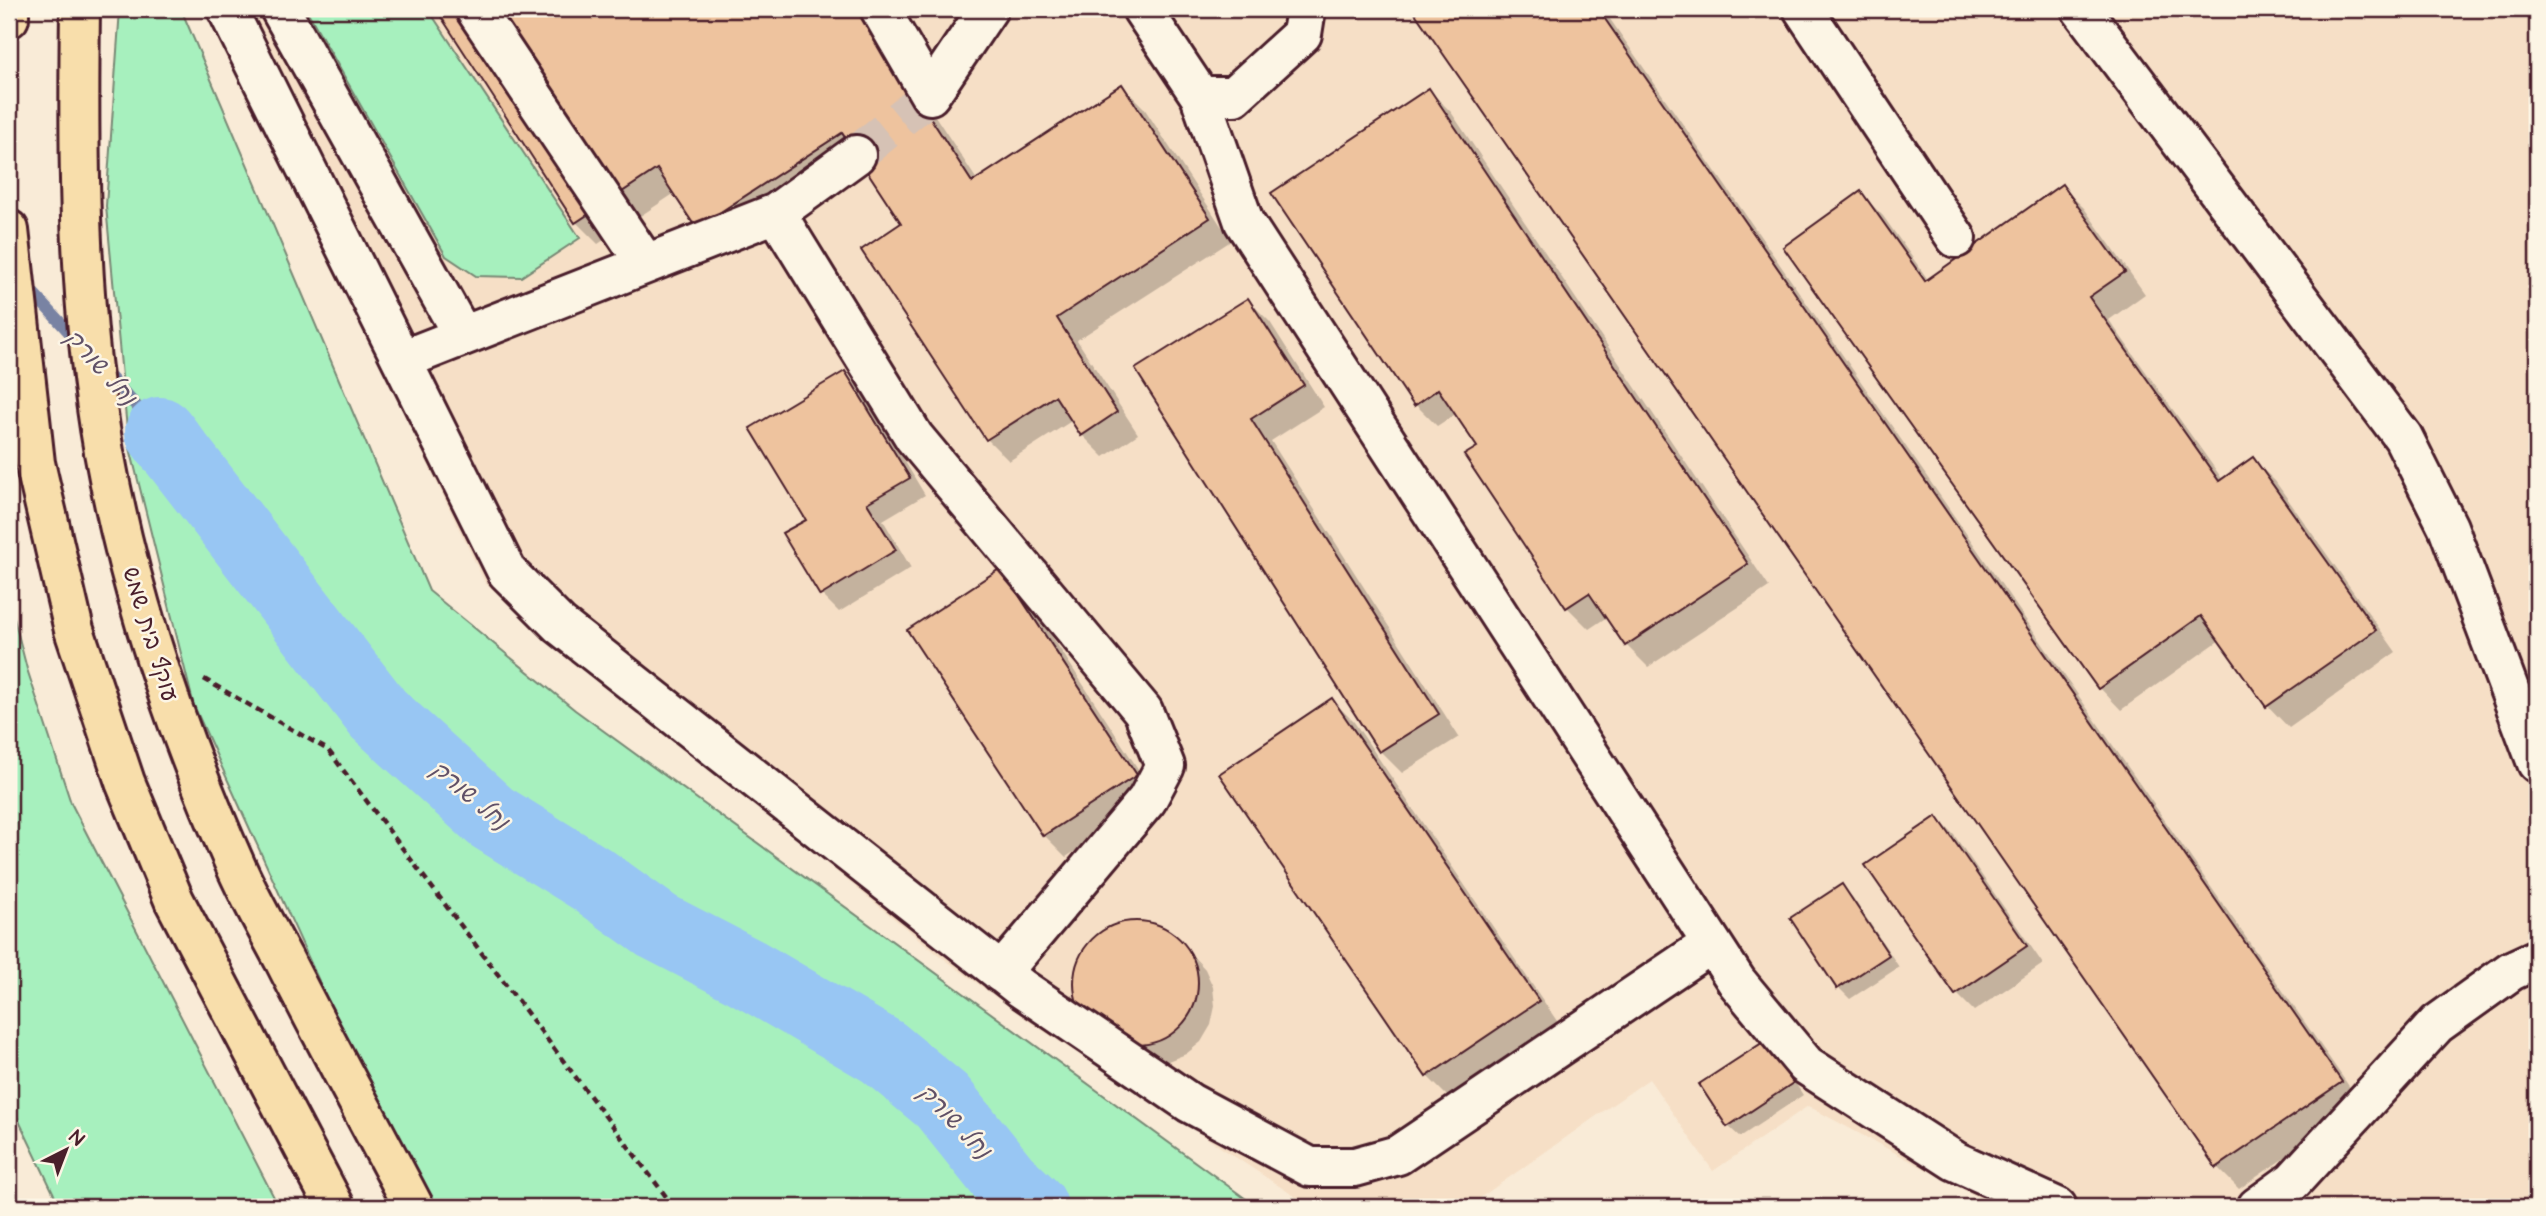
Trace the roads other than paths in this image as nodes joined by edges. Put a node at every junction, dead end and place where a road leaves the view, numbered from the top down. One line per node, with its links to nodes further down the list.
1 (9, 9): 12 (main road)
2 (80, 9): 26 (main road, עוקף בית שמש)
3 (227, 9): 20 (lane)
4 (280, 9): 19 (lane)
5 (475, 9): 18 (lane)
6 (880, 9): 7 (lane)
7 (988, 9)
8 (1142, 9): 13 (lane)
9 (1306, 9): 13 (lane)
10 (1803, 9): 17 (lane)
11 (2081, 9): 21 (lane)
12 (9, 18)
13 (1200, 96): 22 (lane)
14 (856, 155): 15 (lane)
15 (776, 213): 18 (lane); 24 (lane)
16 (9, 230): 25 (main road)
17 (1956, 238)
18 (646, 264): 19 (lane)
19 (463, 336): 20 (lane)
20 (402, 360): 24 (lane)
21 (2537, 763)
22 (1712, 944): 24 (lane); 27 (lane)
23 (2537, 959): 28 (lane)
24 (1001, 973)
25 (335, 1207)
26 (414, 1207)
27 (2057, 1207)
28 (2257, 1207)

